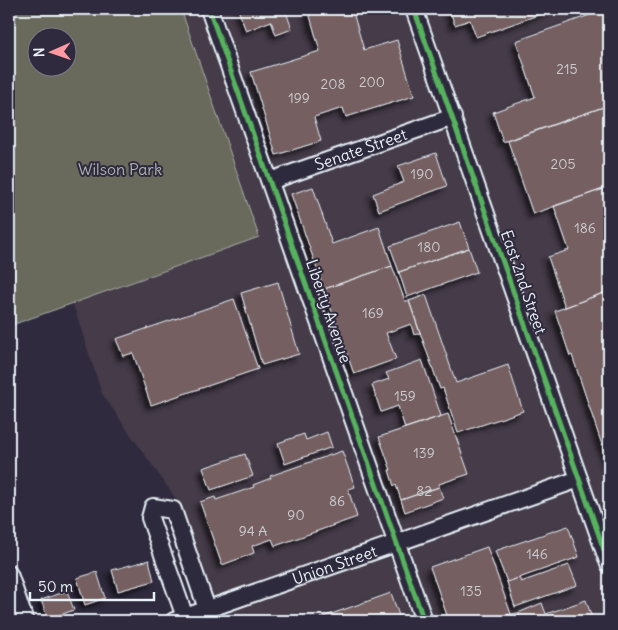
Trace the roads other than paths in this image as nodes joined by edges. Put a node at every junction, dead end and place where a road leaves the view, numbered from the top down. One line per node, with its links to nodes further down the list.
1 (209, 9): 4 (street, Liberty Avenue)
2 (414, 9): 3 (street, East 2nd Street)
3 (453, 117): 4 (street, Senate Street); 5 (street, East 2nd Street)
4 (270, 181): 6 (street, Liberty Avenue)
5 (579, 478): 6 (street, Union Street); 7 (street, East 2nd Street)
6 (396, 542): 9 (street, Union Street); 12 (street, Liberty Avenue)
7 (609, 564)
8 (9, 574): 11 (street)
9 (208, 609): 10 (street, Union Street); 10 (street)
10 (179, 619)
11 (25, 621)
12 (424, 621)

